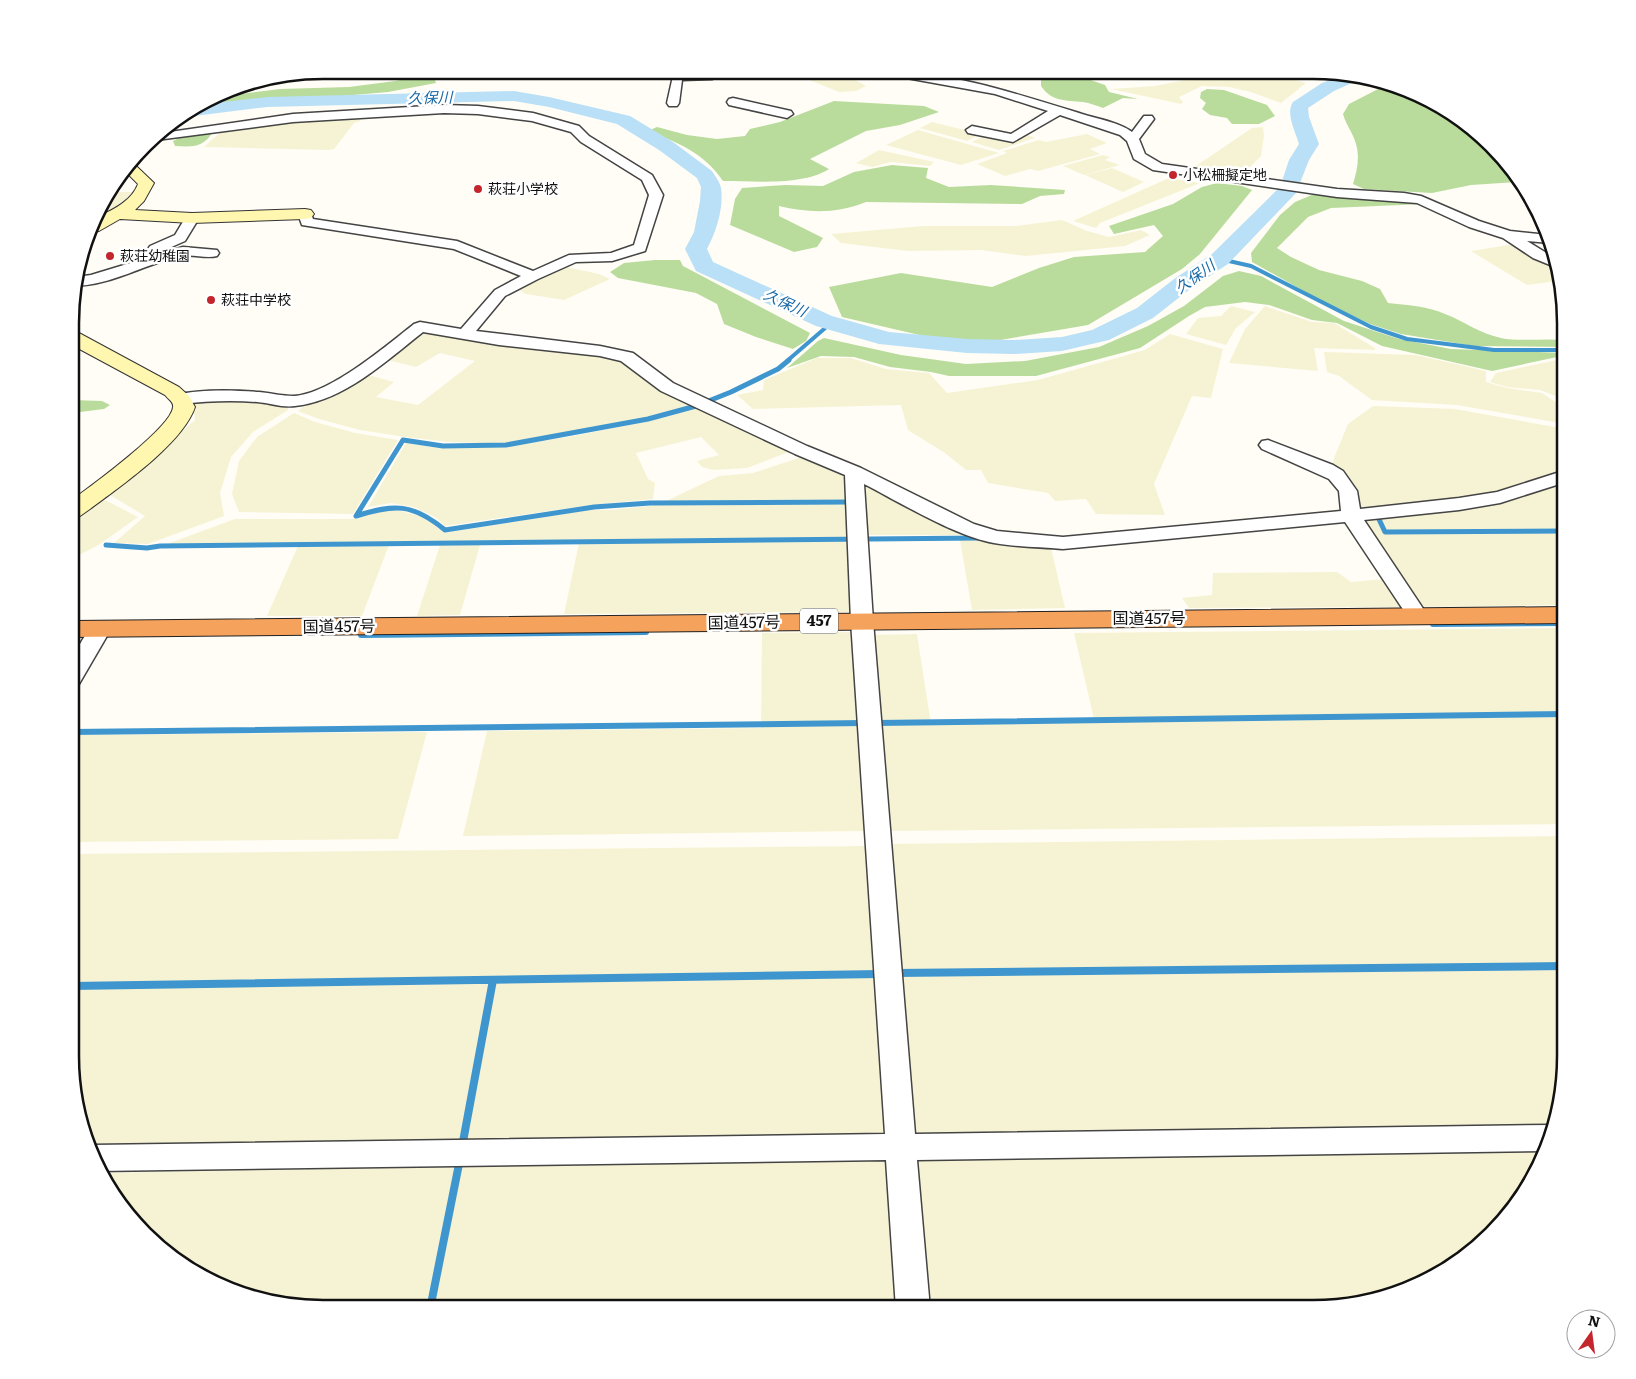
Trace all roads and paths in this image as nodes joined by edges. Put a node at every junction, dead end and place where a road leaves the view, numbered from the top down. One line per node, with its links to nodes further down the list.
1 (677, 79): 4 (street)
2 (930, 79): 5 (street)
3 (733, 101): 6 (street)
4 (673, 103)
5 (1059, 110): 8 (street); 10 (street)
6 (787, 114)
7 (1148, 119): 10 (street)
8 (972, 130)
9 (166, 136): 21 (street)
10 (1133, 139): 16 (street)
11 (133, 170): 12 (street)
12 (117, 214): 14 (street); 15 (street)
13 (305, 214): 14 (street); 21 (street)
14 (192, 218): 20 (street)
15 (100, 224)
16 (1508, 235): 17 (street); 19 (street)
17 (1541, 237)
18 (212, 253): 20 (street)
19 (1549, 261)
20 (128, 267): 22 (street)
21 (533, 276): 23 (street)
22 (82, 281)
23 (466, 334): 25 (street); 27 (street)
24 (79, 342): 25 (street)
25 (180, 399): 29 (street)
26 (1268, 445): 30 (street)
27 (854, 472): 30 (street); 33 (street)
28 (1557, 479): 30 (street)
29 (79, 507)
30 (1350, 516): 32 (street)
31 (1557, 615): 32 (highway, 国道457号 / 457)
32 (1417, 616): 33 (highway, 国道457号 / 457)
33 (862, 620): 35 (highway, 国道457号 / 457); 38 (street)
34 (79, 629): 35 (highway, 国道457号 / 457)
35 (100, 629): 36 (street)
36 (79, 665)
37 (1543, 1138): 38 (street)
38 (902, 1146): 39 (street); 40 (street)
39 (101, 1158)
40 (912, 1300)

